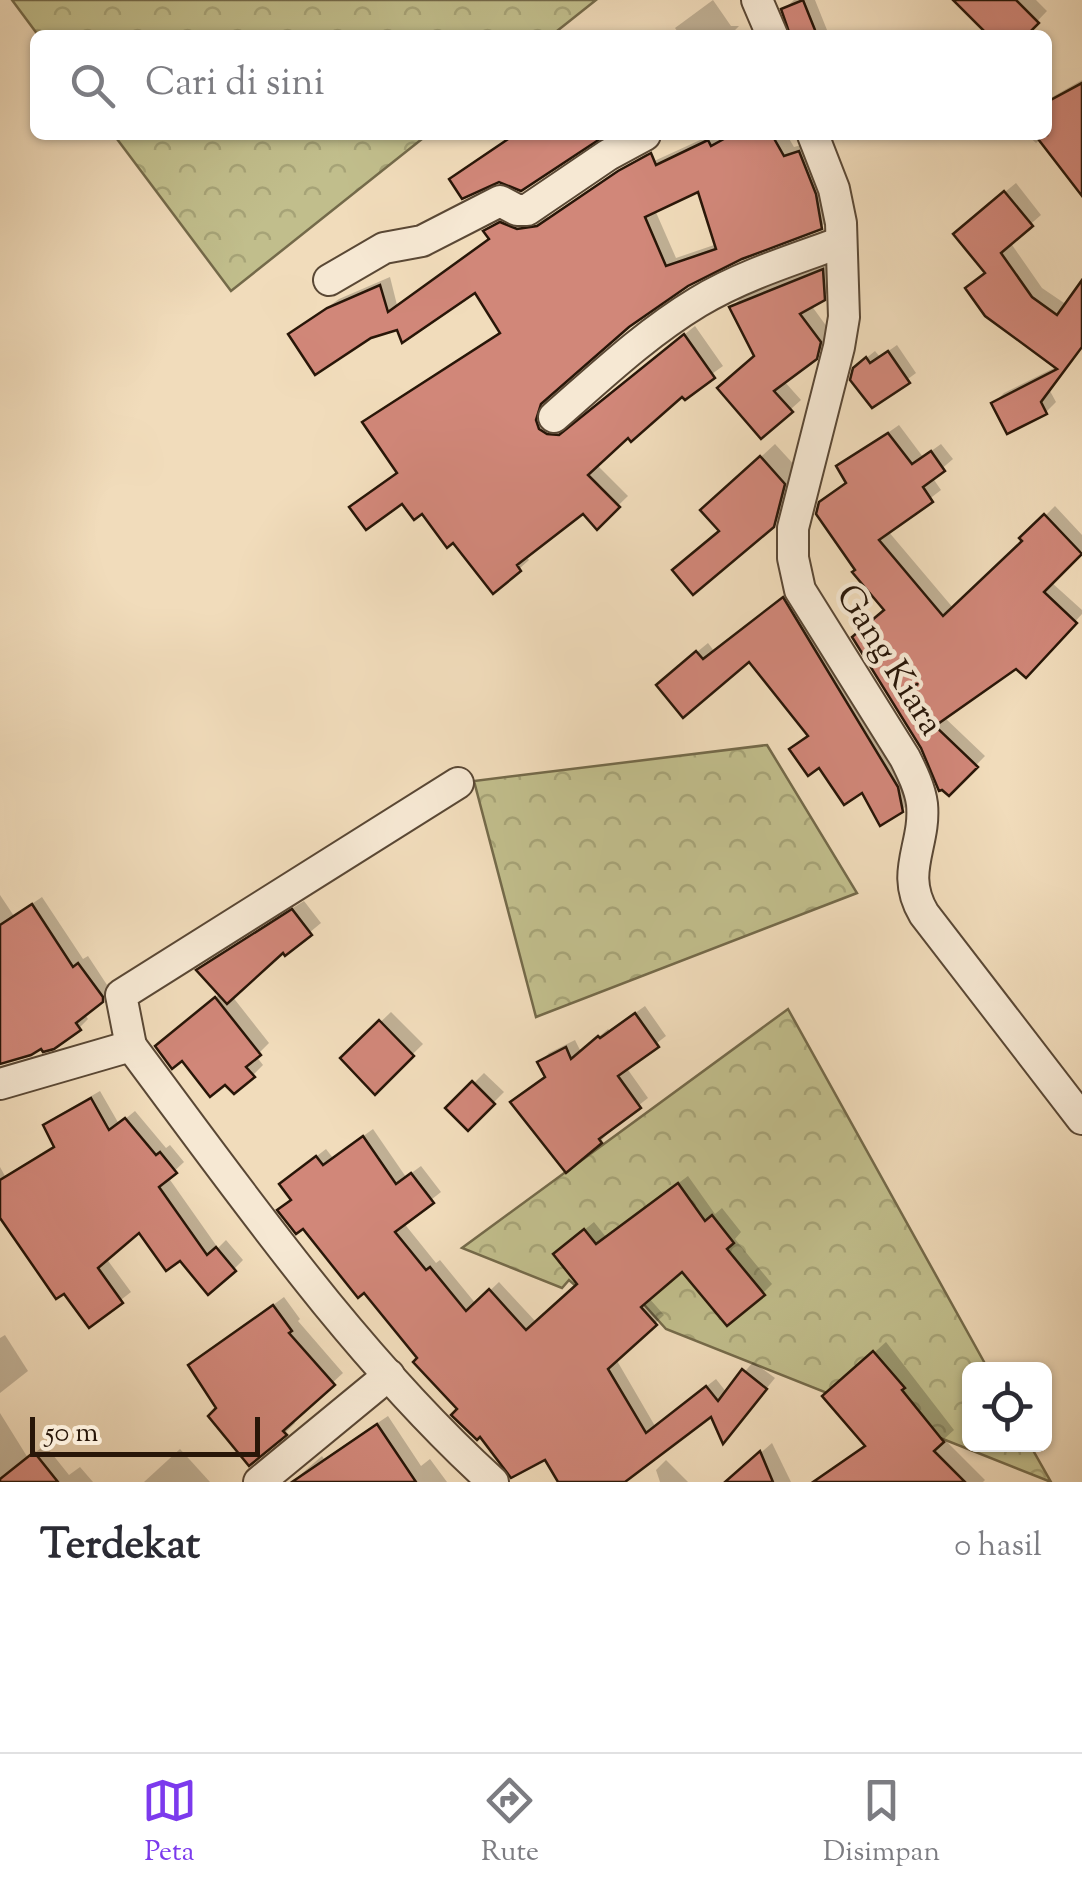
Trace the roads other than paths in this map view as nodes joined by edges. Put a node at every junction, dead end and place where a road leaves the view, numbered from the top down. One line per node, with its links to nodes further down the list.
1 (757, 0): 2 (street)
2 (770, 30)
3 (636, 140): 6 (street)
4 (815, 140): 5 (street, Gang Kiara)
5 (839, 243): 7 (street); 11 (street, Gang Kiara)
6 (329, 280)
7 (554, 417)
8 (458, 782): 9 (street)
9 (131, 1046): 10 (street); 12 (street)
10 (0, 1084)
11 (1082, 1119)
12 (388, 1375): 13 (street); 14 (street)
13 (258, 1482)
14 (493, 1482)

